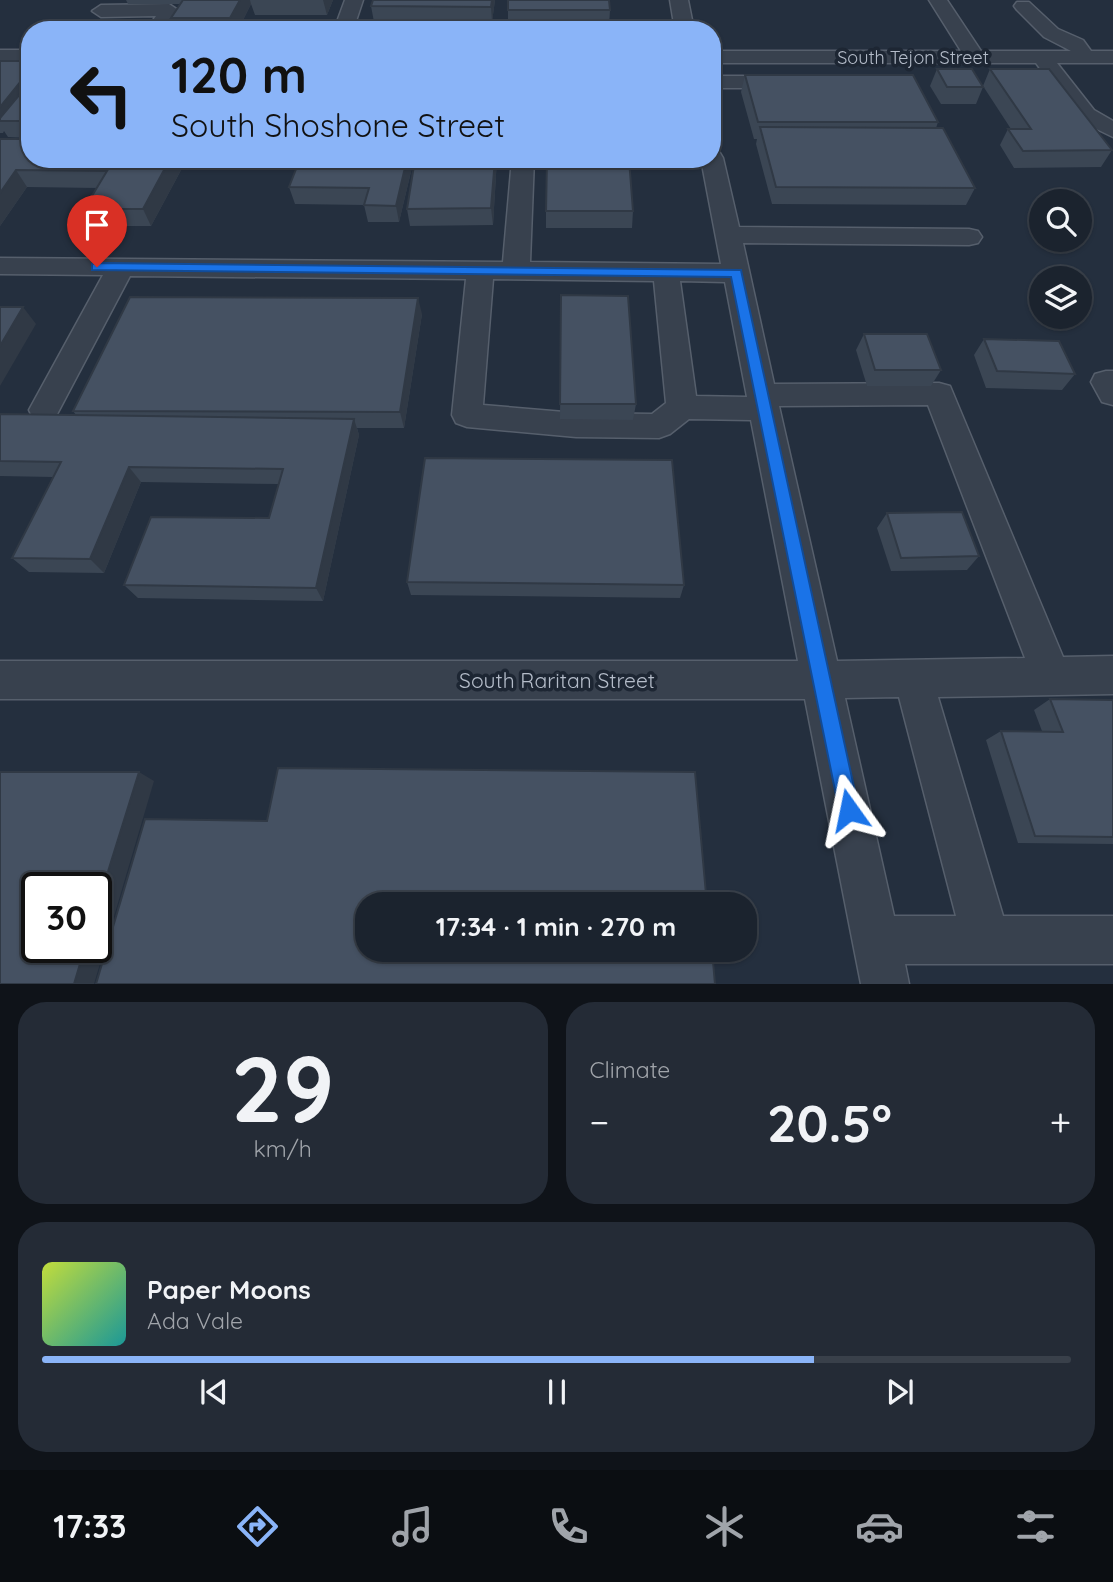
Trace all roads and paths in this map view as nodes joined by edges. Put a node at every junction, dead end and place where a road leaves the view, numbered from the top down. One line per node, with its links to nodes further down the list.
1 (354, 0): 8 (street)
2 (679, 0): 9 (street)
3 (938, 0): 14 (street)
4 (105, 5): 6 (street); 7 (street)
5 (1023, 6): 16 (street)
6 (93, 21)
7 (161, 21)
8 (346, 21)
9 (683, 21)
10 (0, 56): 11 (street)
11 (21, 56)
12 (721, 57): 13 (street, South Tejon Street)
13 (860, 57): 14 (street, South Tejon Street); 20 (street)
14 (975, 57): 15 (street, South Tejon Street)
15 (1042, 57): 16 (street, South Tejon Street); 21 (street)
16 (1085, 57): 17 (street, South Tejon Street)
17 (1113, 57)
18 (721, 82): 19 (street)
19 (805, 82)
20 (871, 82)
21 (1113, 130)
22 (522, 168): 29 (street)
23 (714, 168): 24 (street)
24 (728, 235): 25 (street); 31 (street)
25 (969, 237)
26 (0, 266): 27 (street)
27 (121, 267): 28 (street); 36 (street)
28 (480, 270): 29 (street); 35 (street)
29 (516, 271): 30 (street)
30 (666, 272): 31 (street); 35 (street)
31 (736, 273): 34 (street)
32 (1113, 382): 33 (street)
33 (1113, 394)
34 (764, 402): 35 (street); 38 (street); 41 (street)
35 (682, 407)
36 (44, 410)
37 (1113, 675): 38 (street, South Raritan Street)
38 (1051, 676): 39 (street, South Raritan Street)
39 (913, 678): 41 (street, South Raritan Street); 42 (street)
40 (0, 680): 41 (street, South Raritan Street)
41 (822, 680): 44 (street)
42 (986, 940): 43 (street); 44 (street)
43 (1113, 940)
44 (880, 962)

